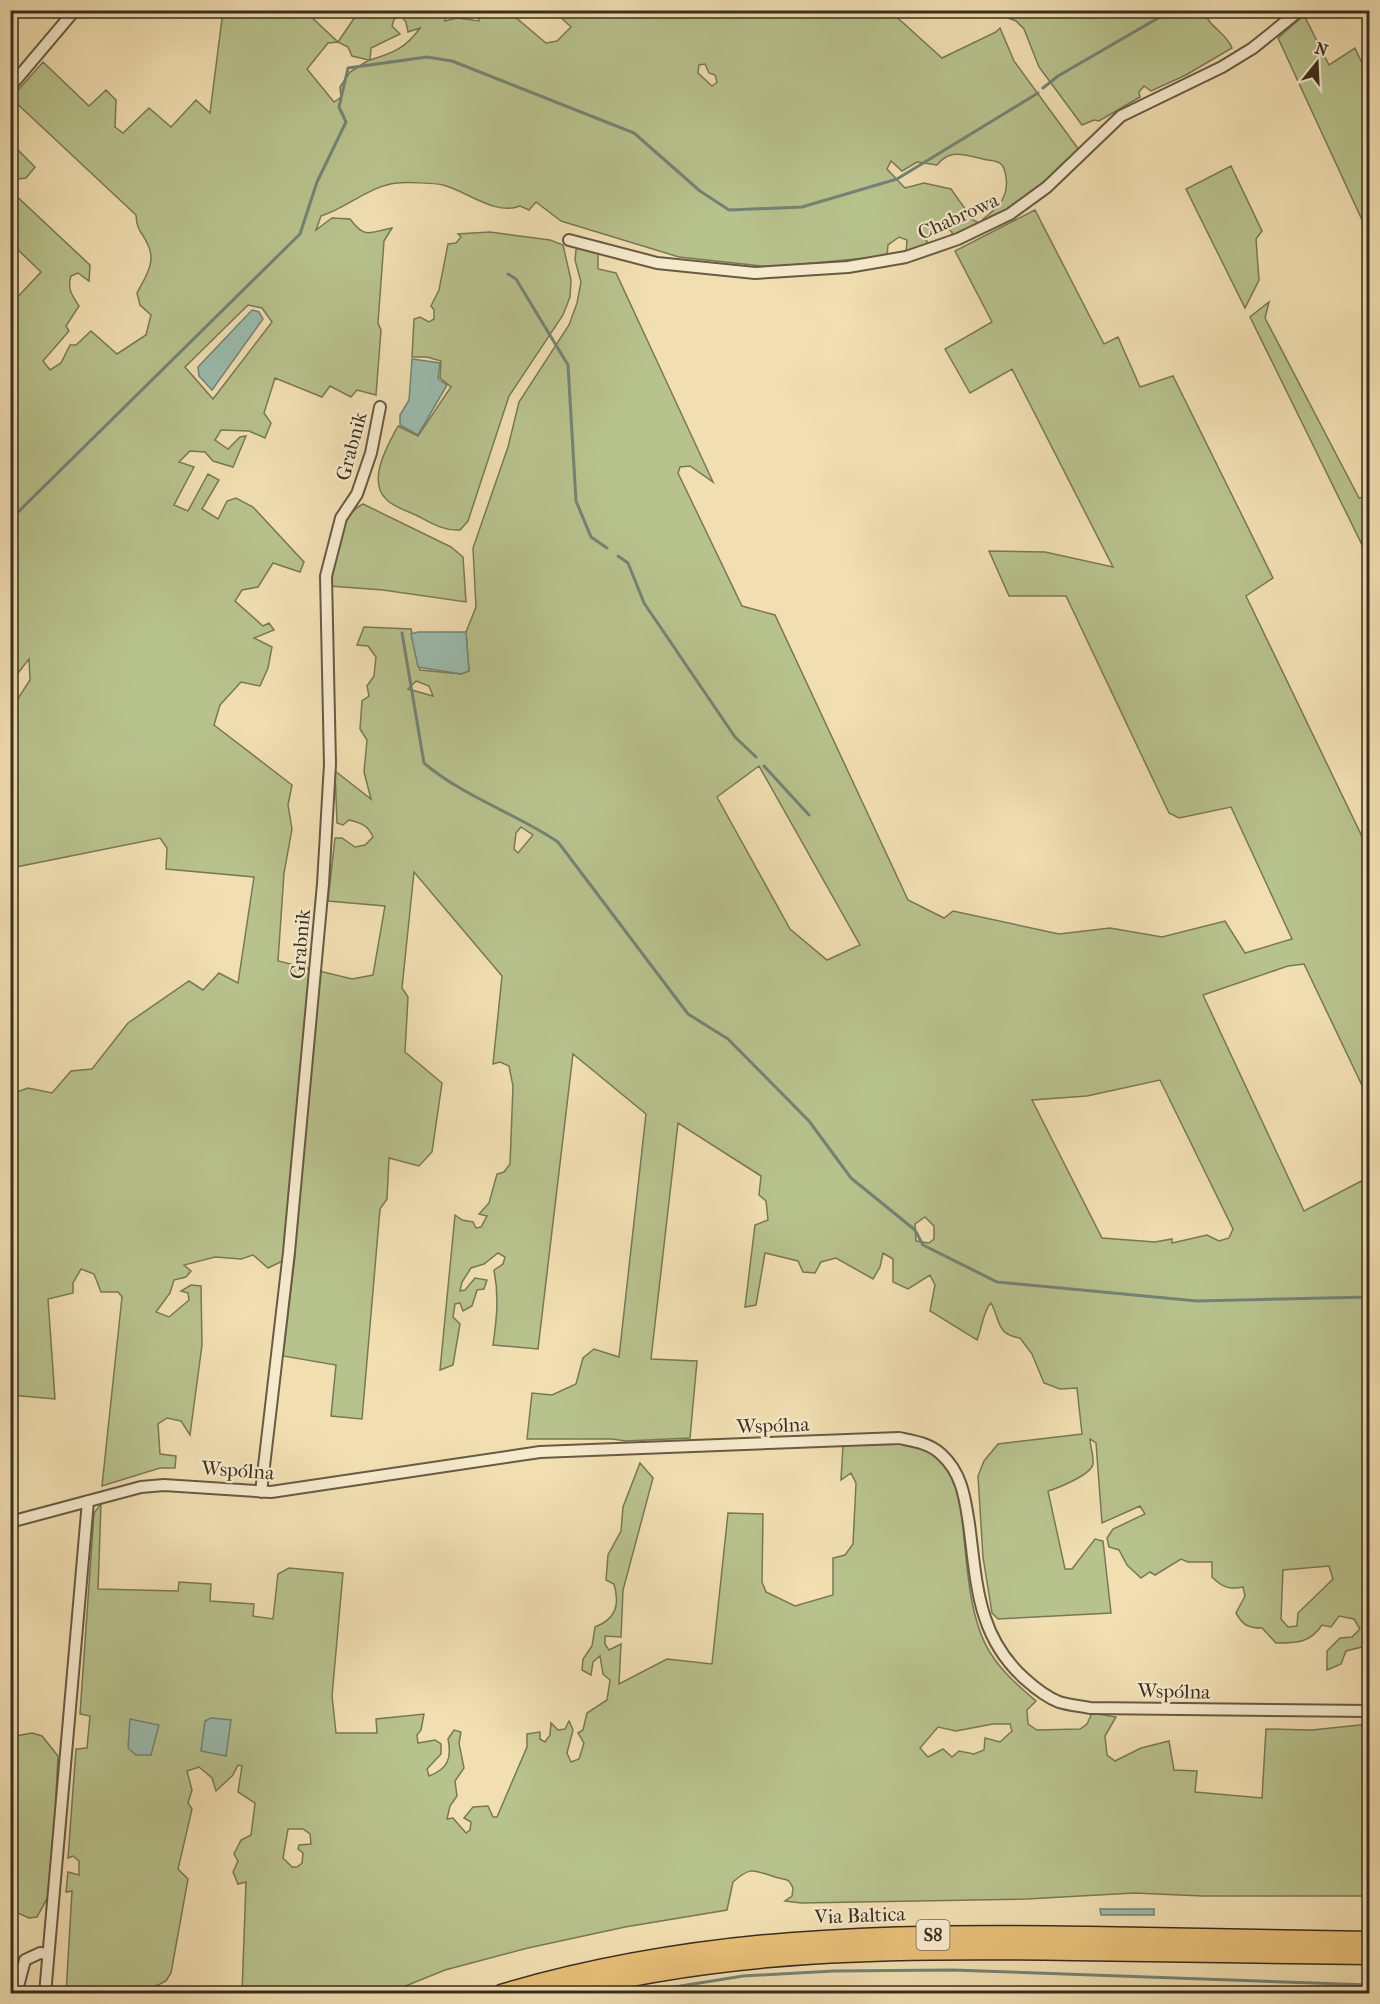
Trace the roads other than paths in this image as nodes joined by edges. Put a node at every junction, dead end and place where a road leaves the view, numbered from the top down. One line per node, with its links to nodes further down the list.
1 (75, 10): 3 (street)
2 (1300, 10): 4 (street, Chabrowa)
3 (10, 87)
4 (569, 240)
5 (380, 407): 6 (street, Grabnik)
6 (261, 1492): 7 (street, Wspólna); 9 (street, Wspólna)
7 (87, 1501): 8 (street, Wspólna); 11 (street)
8 (10, 1522)
9 (1370, 1711)
10 (1370, 1941): 15 (highway, Via Baltica / S8)
11 (48, 1954): 13 (street); 14 (street)
12 (1370, 1955): 16 (highway, Via Baltica / S8)
13 (16, 1994)
14 (45, 1994)
15 (501, 1994)
16 (556, 1994)

